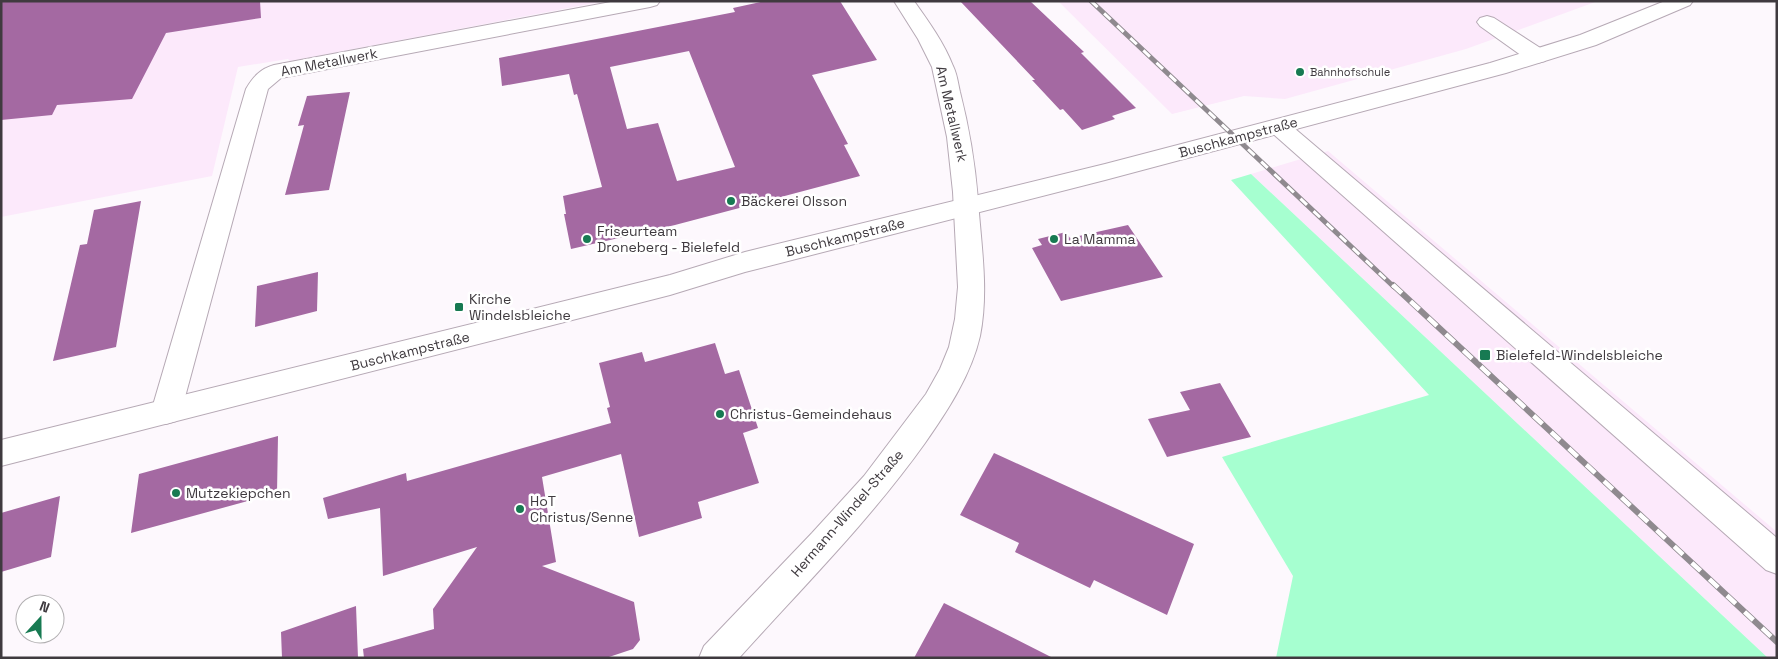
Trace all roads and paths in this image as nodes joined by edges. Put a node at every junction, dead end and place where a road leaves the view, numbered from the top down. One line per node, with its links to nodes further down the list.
1 (650, 1): 8 (main road, Am Metallwerk)
2 (904, 1): 7 (main road, Am Metallwerk)
3 (1682, 1): 5 (main road, Buschkampstraße)
4 (1487, 22): 5 (main road)
5 (1537, 56): 6 (main road, Buschkampstraße)
6 (1279, 127): 7 (main road, Buschkampstraße); 10 (main road)
7 (966, 207): 8 (main road, Buschkampstraße); 11 (main road, Hermann-Windel-Straße)
8 (166, 412): 9 (main road, Buschkampstraße)
9 (1, 453)
10 (1777, 559)
11 (716, 658)

